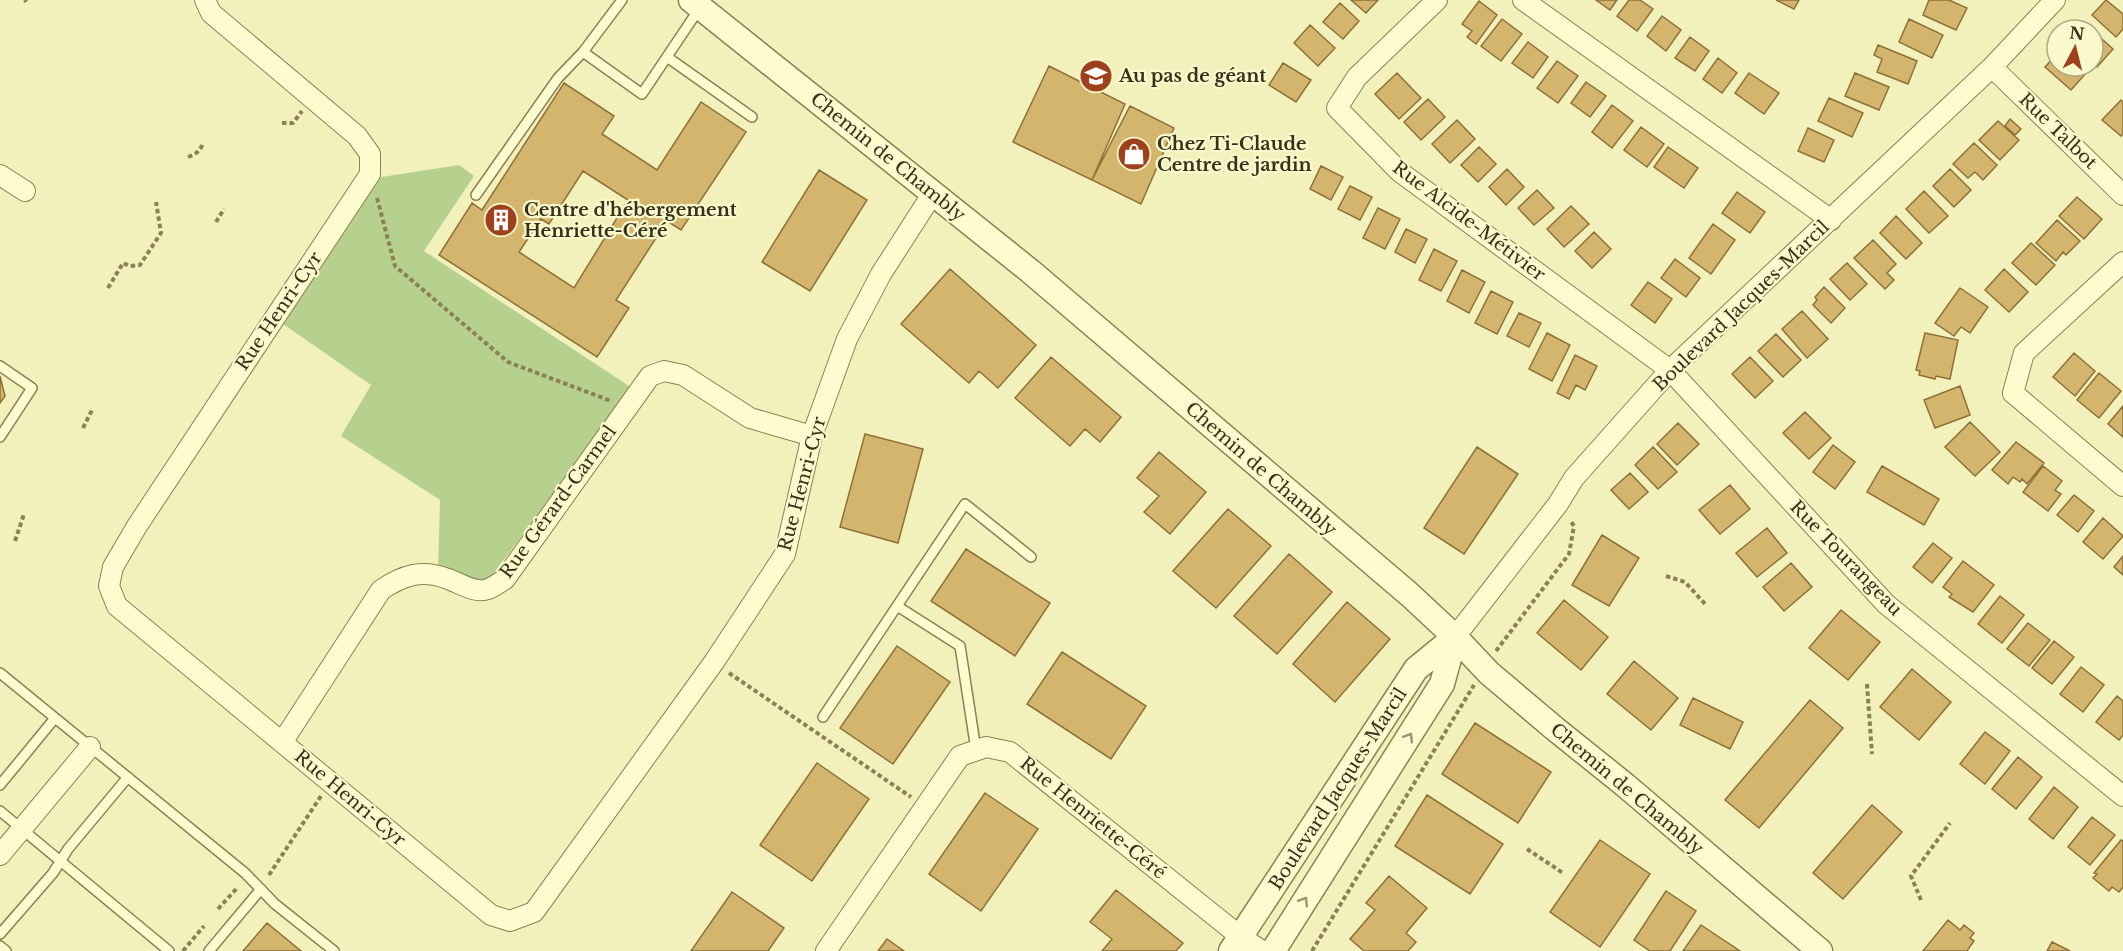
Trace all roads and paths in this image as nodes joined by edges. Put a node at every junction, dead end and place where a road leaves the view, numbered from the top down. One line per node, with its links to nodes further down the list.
1 (205, 0): 13 (street)
2 (622, 0): 7 (lane)
3 (1437, 0): 26 (street, Rue Alcide-Métivier)
4 (1523, 0): 21 (street)
5 (2055, 0): 9 (street, Boulevard Jacques-Marcil)
6 (704, 5): 8 (lane); 16 (street, Chemin de Chambly)
7 (583, 52): 8 (lane); 17 (lane)
8 (667, 57): 10 (lane)
9 (1992, 67): 18 (street, Rue Talbot); 21 (street, Boulevard Jacques-Marcil)
10 (752, 117)
11 (203, 142): 12 (path)
12 (188, 157)
13 (370, 174): 27 (path); 47 (street, Rue Henri-Cyr)
14 (0, 175): 15 (street)
15 (25, 192)
16 (933, 193): 30 (street, Rue Henri-Cyr); 40 (street, Chemin de Chambly)
17 (476, 195)
18 (2123, 195)
19 (156, 202): 24 (path)
20 (224, 209): 22 (path)
21 (1831, 220): 26 (street, Boulevard Jacques-Marcil)
22 (216, 222)
23 (2123, 262): 32 (street)
24 (108, 288)
25 (0, 366): 31 (lane)
26 (1670, 370): 33 (street, Boulevard Jacques-Marcil); 54 (street, Rue Tourangeau)
27 (627, 408): 30 (street, Rue Gérard-Carmel); 47 (street, Rue Gérard-Carmel)
28 (92, 410): 29 (path)
29 (83, 428)
30 (812, 436): 41 (street, Rue Henri-Cyr)
31 (0, 437)
32 (2123, 486)
33 (1558, 504): 40 (street, Boulevard Jacques-Marcil); 42 (path)
34 (24, 514): 35 (path)
35 (15, 542)
36 (1031, 556): 39 (lane)
37 (1666, 576): 38 (path)
38 (1706, 605)
39 (897, 606): 45 (lane); 49 (lane)
40 (1455, 636): 42 (street, Chemin de Chambly); 70 (street, Boulevard Jacques-Marcil); 79 (street, Boulevard Jacques-Marcil, one-way to 40)
41 (714, 662): 47 (street, Rue Henri-Cyr); 55 (path)
42 (1484, 667): 80 (path); 81 (street, Chemin de Chambly)
43 (0, 673): 46 (lane)
44 (1867, 684): 50 (path)
45 (823, 717)
46 (55, 718): 48 (lane); 52 (lane)
47 (283, 741)
48 (90, 747): 51 (lane); 58 (street)
49 (976, 750): 55 (street); 70 (street, Rue Henriette-Céré)
50 (1872, 754)
51 (128, 777): 61 (lane); 65 (lane)
52 (0, 785)
53 (323, 793): 63 (path)
54 (2123, 796)
55 (926, 807): 77 (street)
56 (0, 810): 58 (lane)
57 (1950, 823): 66 (path)
58 (22, 829): 60 (street); 61 (lane)
59 (1527, 849): 62 (path)
60 (0, 855)
61 (60, 861): 69 (lane); 74 (lane)
62 (1563, 873)
63 (269, 875)
64 (238, 887): 67 (path)
65 (261, 889): 75 (lane); 76 (lane)
66 (1921, 900)
67 (218, 909)
68 (204, 926): 72 (path)
69 (0, 934)
70 (1236, 944): 78 (street, Rue Henriette-Céré)
71 (0, 946): 73 (lane)
72 (185, 949)
73 (6, 951)
74 (169, 951)
75 (209, 951)
76 (334, 951)
77 (826, 951)
78 (1262, 951)
79 (1274, 951)
80 (1312, 951)
81 (1820, 951)

